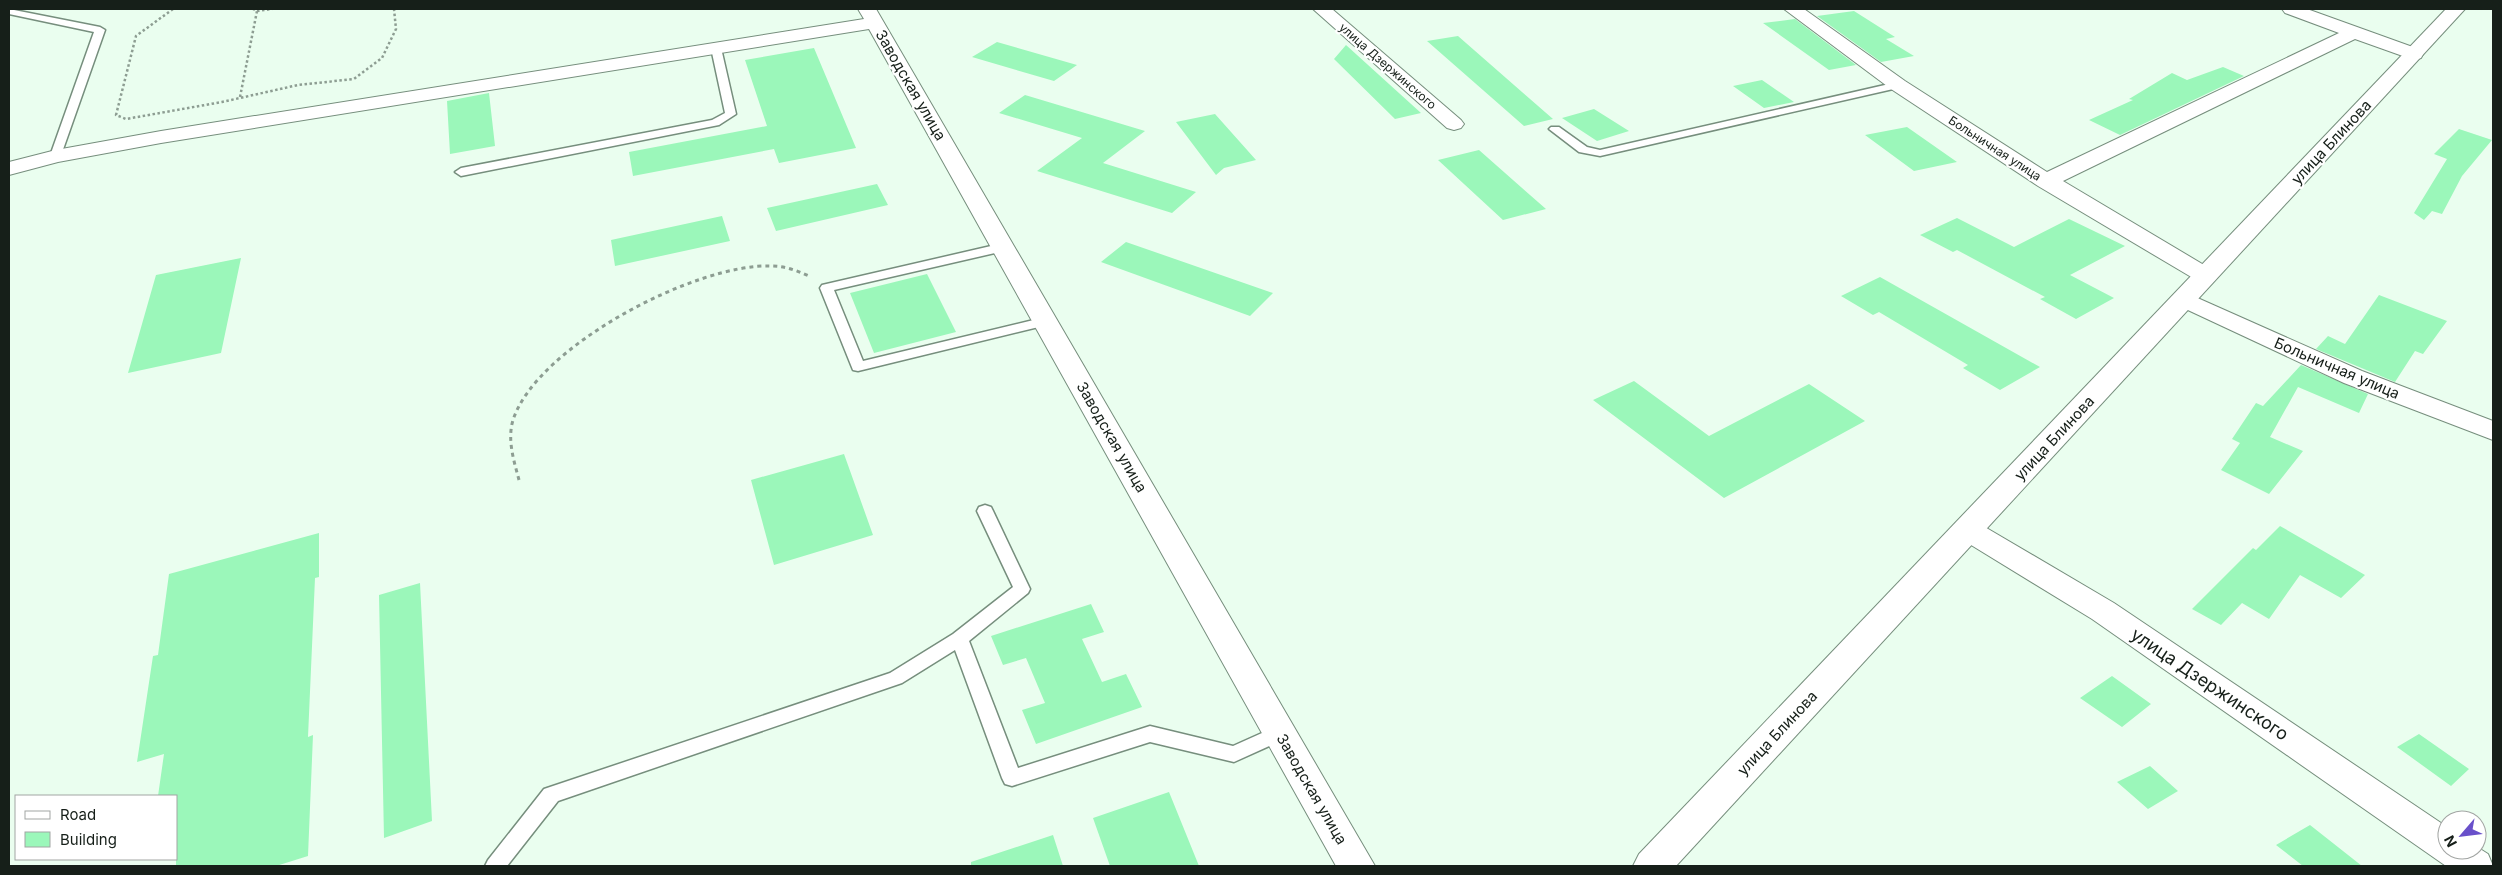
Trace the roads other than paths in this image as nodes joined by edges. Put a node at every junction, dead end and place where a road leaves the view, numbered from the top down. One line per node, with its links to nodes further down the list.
1 (1322, 9): 11 (street, улица Дзержинского)
2 (1793, 9): 10 (street, Больничная улица)
3 (2291, 9): 7 (street)
4 (2456, 9): 9 (street, улица Блинова)
5 (9, 11): 13 (lane)
6 (871, 16): 8 (street); 17 (street, Заводская улица)
7 (2355, 32): 9 (street); 16 (street)
8 (716, 48): 13 (street); 15 (lane)
9 (2414, 54): 18 (street, улица Блинова)
10 (1898, 85): 12 (lane); 16 (street, Больничная улица)
11 (1454, 124)
12 (1555, 129)
13 (56, 156): 14 (street)
14 (9, 169)
15 (461, 172)
16 (2046, 181): 18 (street, Больничная улица)
17 (1004, 247): 20 (street, Заводская улица); 20 (lane)
18 (2206, 276): 19 (street, улица Блинова)
19 (2184, 299): 21 (street, Больничная улица); 23 (street, улица Блинова)
20 (1046, 321): 25 (street, Заводская улица)
21 (2493, 432)
22 (985, 511): 24 (lane)
23 (1968, 530): 26 (street, улица Дзержинского); 29 (street, улица Блинова)
24 (959, 639): 25 (lane); 27 (lane)
25 (1280, 733): 28 (street, Заводская улица)
26 (2437, 840)
27 (495, 866)
28 (1356, 866)
29 (1652, 866)

